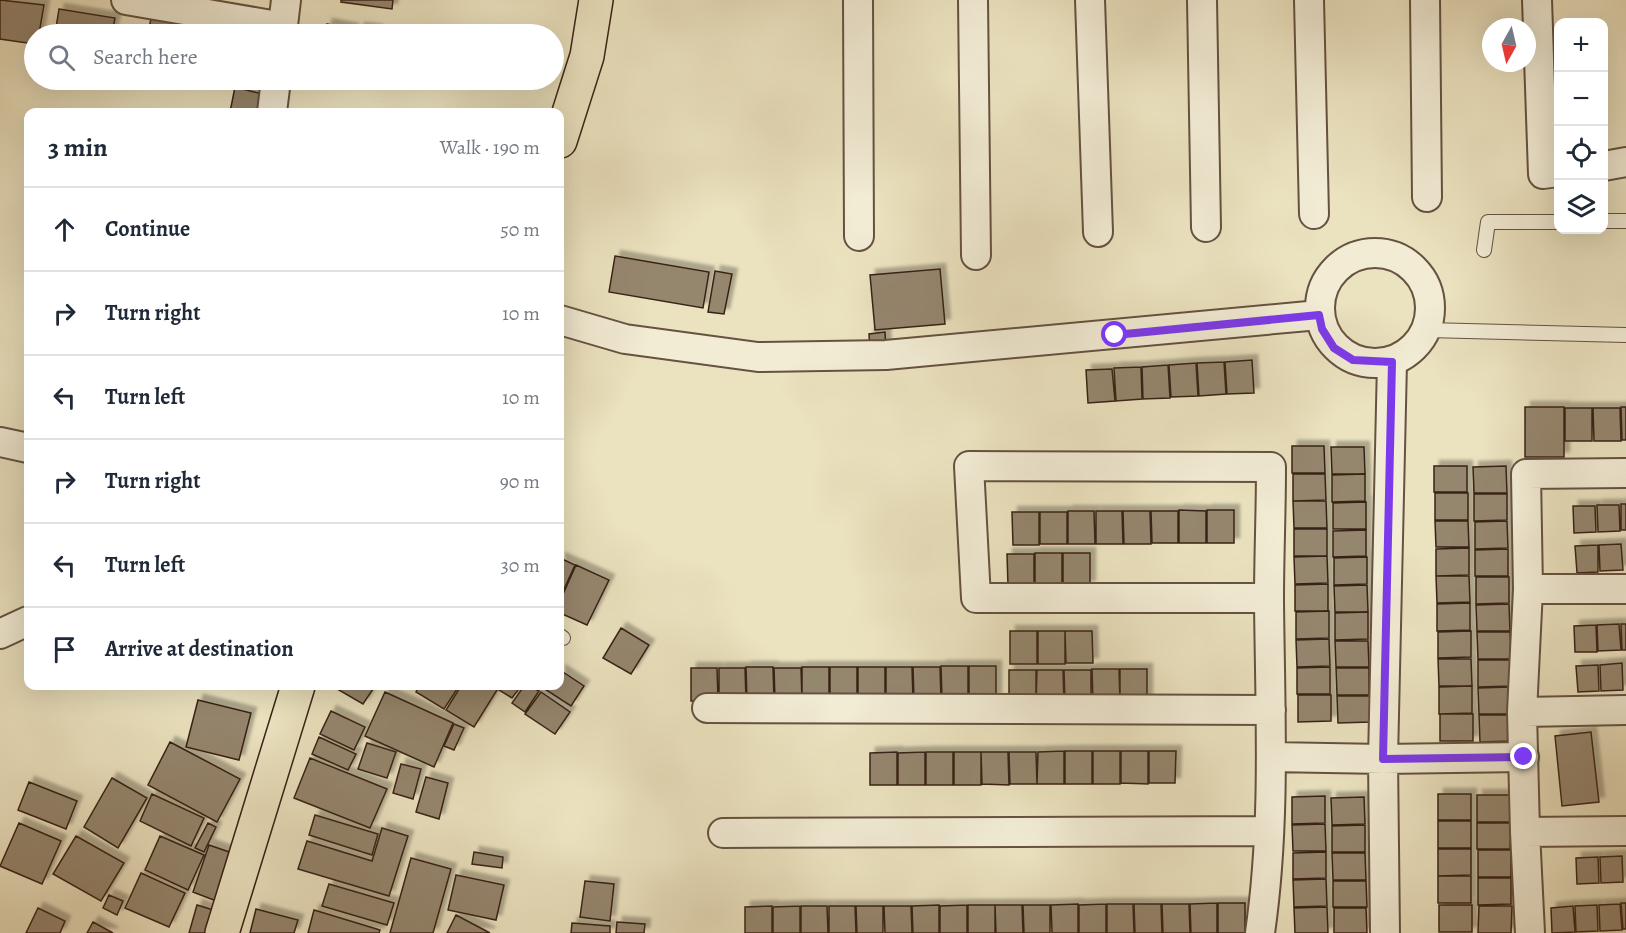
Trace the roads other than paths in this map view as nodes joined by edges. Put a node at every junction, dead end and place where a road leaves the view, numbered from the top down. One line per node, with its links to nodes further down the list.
1 (126, 0): 10 (street)
2 (596, 0): 13 (main road)
3 (858, 0): 24 (street)
4 (973, 0): 26 (street)
5 (1090, 0): 23 (street)
6 (1202, 0): 22 (street)
7 (1309, 0): 18 (street)
8 (1425, 0): 17 (street)
9 (1537, 0): 16 (street)
10 (284, 21)
11 (275, 90): 12 (street)
12 (272, 108)
13 (564, 128)
14 (1626, 162): 15 (street)
15 (1608, 164)
16 (1554, 173)
17 (1427, 197)
18 (1314, 214)
19 (1608, 221): 20 (lane)
20 (1626, 221)
21 (1554, 222): 25 (lane)
22 (1206, 227)
23 (1098, 232)
24 (859, 236)
25 (1484, 250)
26 (976, 255)
27 (1319, 315): 28 (street); 29 (street); 31 (street)
28 (564, 321)
29 (1427, 330): 30 (lane); 31 (street)
30 (1626, 335)
31 (1392, 362): 47 (street)
32 (0, 442): 33 (street)
33 (24, 447)
34 (1626, 473): 35 (street)
35 (1528, 589): 36 (street); 44 (street)
36 (1626, 589)
37 (1269, 598): 37 (street); 42 (street)
38 (24, 623): 39 (street)
39 (0, 634)
40 (297, 690): 52 (main road)
41 (707, 708): 42 (street)
42 (1271, 710): 46 (street)
43 (1626, 710): 44 (street)
44 (1522, 712): 45 (street)
45 (1524, 757): 47 (street); 50 (street)
46 (1272, 758): 47 (street); 48 (street)
47 (1383, 759): 54 (street)
48 (1269, 831): 51 (street); 53 (street)
49 (1626, 831): 50 (street)
50 (1525, 832): 55 (street)
51 (723, 833)
52 (222, 933)
53 (1260, 933)
54 (1385, 933)
55 (1530, 933)

